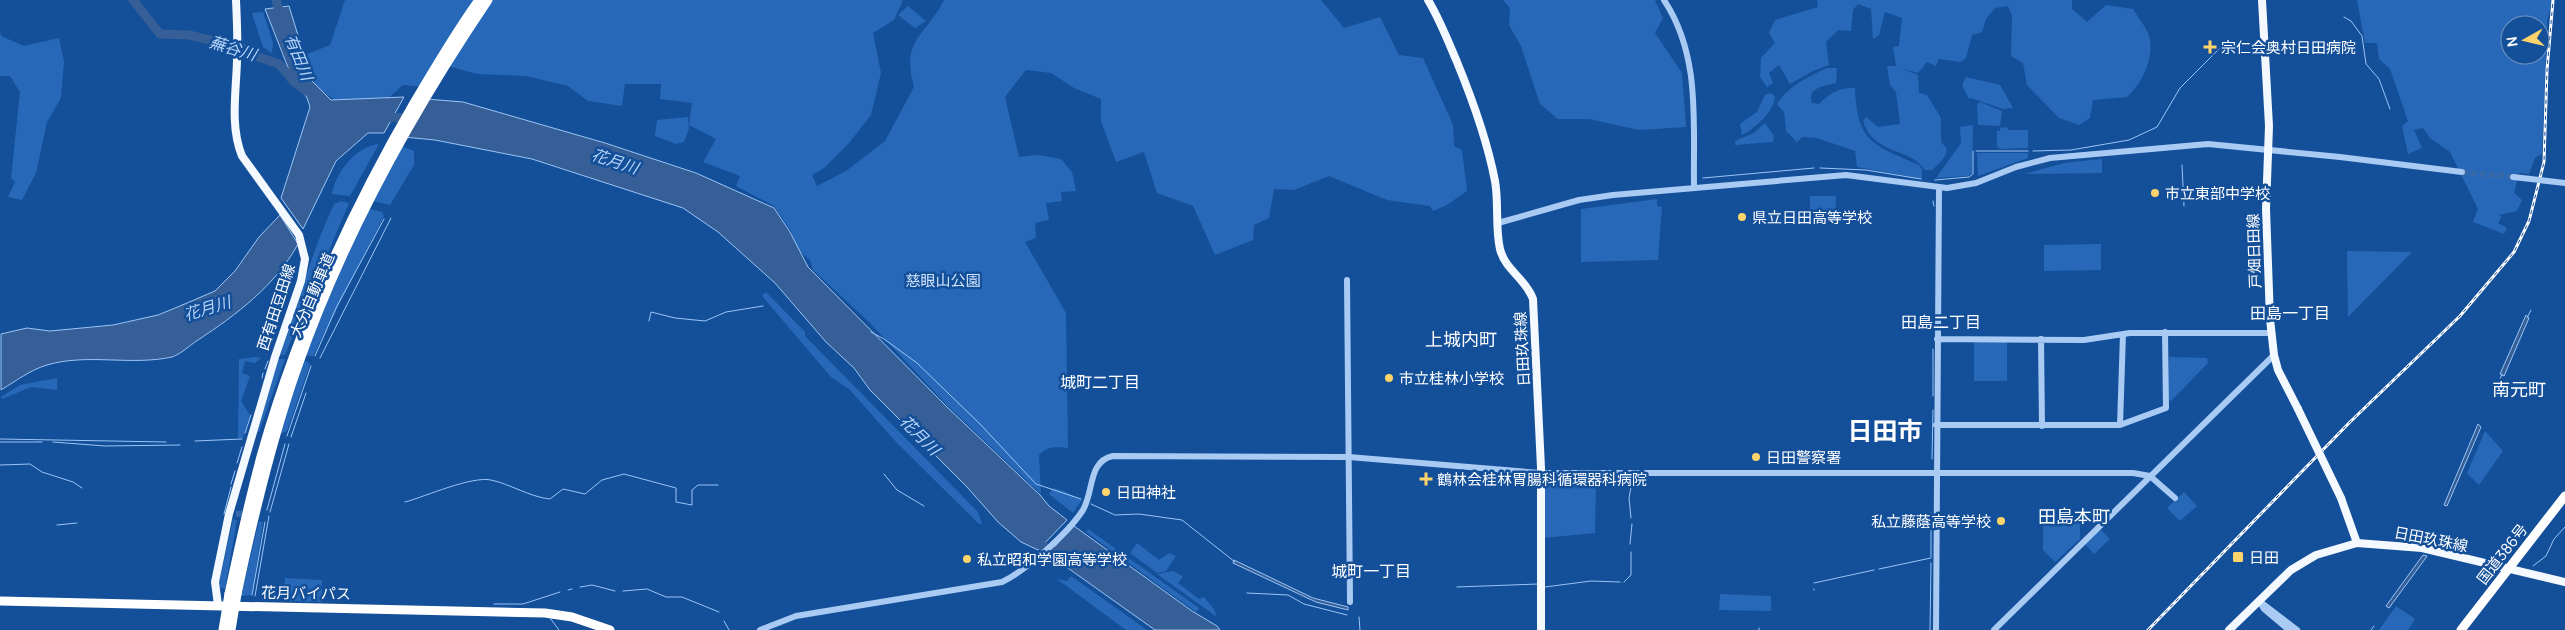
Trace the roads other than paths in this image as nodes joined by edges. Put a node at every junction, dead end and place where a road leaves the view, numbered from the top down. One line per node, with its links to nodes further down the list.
1 (236, 0): 38 (main road, 西有田豆田線)
2 (479, 0): 7 (highway, 大分自動車道)
3 (488, 0): 7 (highway, 大分自動車道)
4 (1428, 0): 14 (main road, 日田玖珠線)
5 (1664, 0): 12 (street)
6 (2262, 0): 8 (main road, 戸畑日田線)
7 (455, 43): 34 (highway, 大分自動車道)
8 (2268, 149): 9 (street); 13 (street); 17 (main road, 戸畑日田線)
9 (2462, 172)
10 (2513, 177): 11 (street, bridge)
11 (2565, 183)
12 (1694, 187): 13 (street); 14 (street)
13 (1939, 188): 20 (street)
14 (1498, 223): 26 (main road, 日田玖珠線)
15 (1348, 280): 25 (street)
16 (2165, 332): 17 (street); 18 (street); 23 (street)
17 (2271, 333): 21 (main road, 戸畑日田線)
18 (2123, 334): 19 (street); 23 (street)
19 (2041, 339): 20 (street); 24 (street)
20 (1937, 340): 22 (street)
21 (2274, 355): 28 (street); 31 (main road, 戸畑日田線, bridge)
22 (1936, 425): 24 (street); 27 (street)
23 (2120, 425): 24 (street)
24 (2042, 426)
25 (1349, 457): 26 (street); 37 (street); 42 (street)
26 (1540, 473): 27 (street); 43 (main road, 日田玖珠線)
27 (1936, 473): 28 (street); 44 (street)
28 (2150, 476): 30 (street); 45 (street)
29 (2565, 496): 32 (highway, 国道386号)
30 (2175, 498)
31 (2358, 543): 32 (main road, 日田玖珠線); 36 (main road, 日田玖珠線)
32 (2507, 568): 33 (main road, 日田玖珠線); 49 (highway, 国道386号)
33 (2565, 582)
34 (233, 594): 39 (highway, 大分自動車道, bridge); 40 (highway, 大分自動車道, bridge)
35 (0, 601): 38 (highway, 花月バイパス)
36 (2259, 601): 46 (main road, 日田玖珠線); 47 (street); 48 (street)
37 (1350, 602)
38 (218, 605): 41 (highway, 花月バイパス)
39 (223, 630)
40 (230, 630)
41 (610, 630)
42 (760, 630)
43 (1541, 630)
44 (1936, 630)
45 (1994, 630)
46 (2229, 630)
47 (2289, 630)
48 (2297, 630)
49 (2461, 630)

